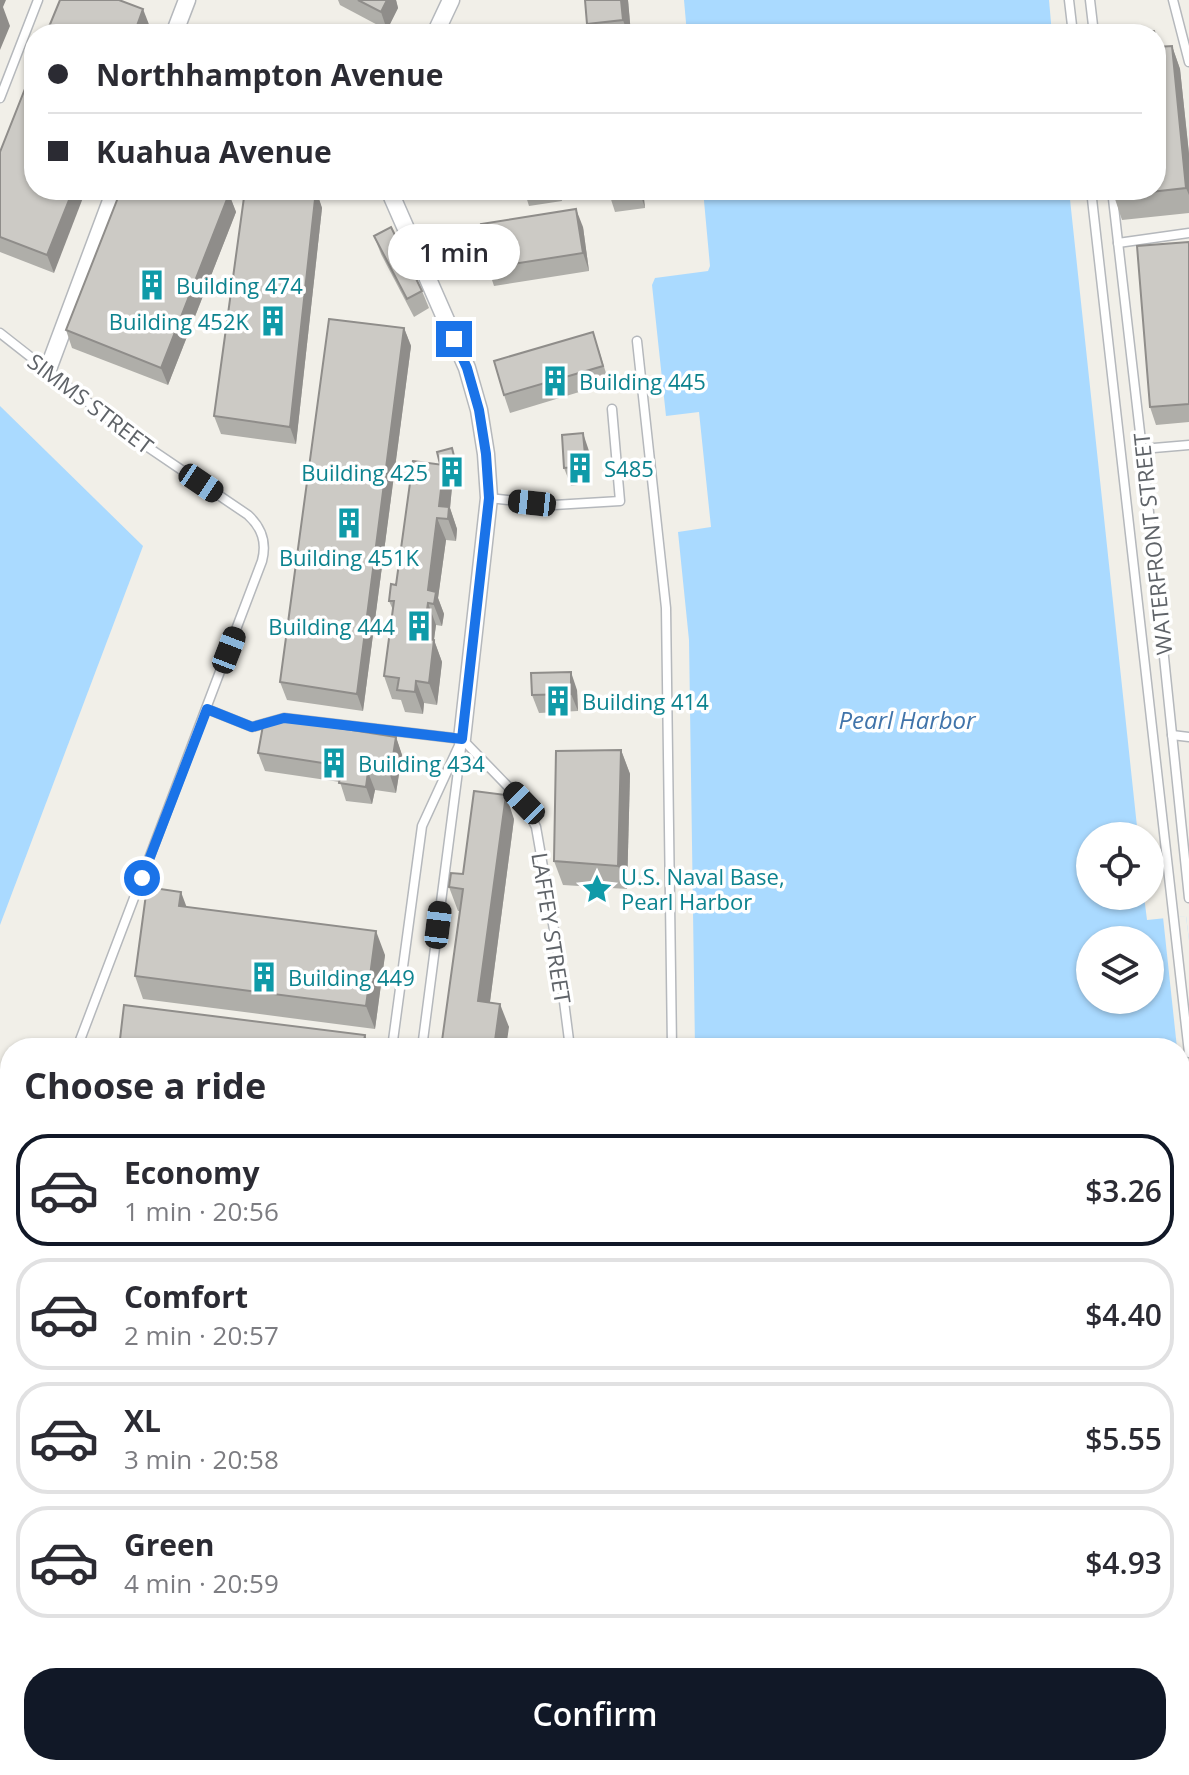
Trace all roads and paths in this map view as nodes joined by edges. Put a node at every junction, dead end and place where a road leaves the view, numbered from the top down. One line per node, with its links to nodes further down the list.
1 (38, 0): 7 (lane)
2 (451, 0): 9 (street)
3 (1069, 0): 10 (lane)
4 (1090, 0): 11 (lane)
5 (1173, 0): 13 (lane)
6 (184, 1): 8 (street)
7 (29, 24)
8 (177, 24)
9 (440, 24)
10 (1072, 24)
11 (1093, 24)
12 (24, 36): 14 (lane)
13 (1189, 62)
14 (0, 98)
15 (111, 200): 23 (street)
16 (393, 200): 27 (street)
17 (1092, 200): 38 (lane)
18 (1113, 200): 20 (lane, WATERFRONT STREET)
19 (1189, 233): 20 (lane)
20 (1118, 243): 26 (lane, WATERFRONT STREET)
21 (0, 333): 23 (lane, SIMMS STREET)
22 (637, 341): 37 (lane)
23 (47, 372): 28 (lane, SIMMS STREET)
24 (612, 409): 27 (lane)
25 (1189, 445): 26 (lane)
26 (1142, 449): 29 (lane, WATERFRONT STREET)
27 (489, 498): 31 (street)
28 (207, 709): 31 (lane); 33 (lane, SIMMS STREET)
29 (1172, 735): 30 (lane); 32 (lane, WATERFRONT STREET)
30 (1189, 737)
31 (462, 739): 34 (lane); 35 (lane); 36 (lane, LAFFEY STREET)
32 (1189, 898)
33 (81, 1038)
34 (393, 1038)
35 (423, 1038)
36 (569, 1038)
37 (672, 1038)
38 (1187, 1038)

